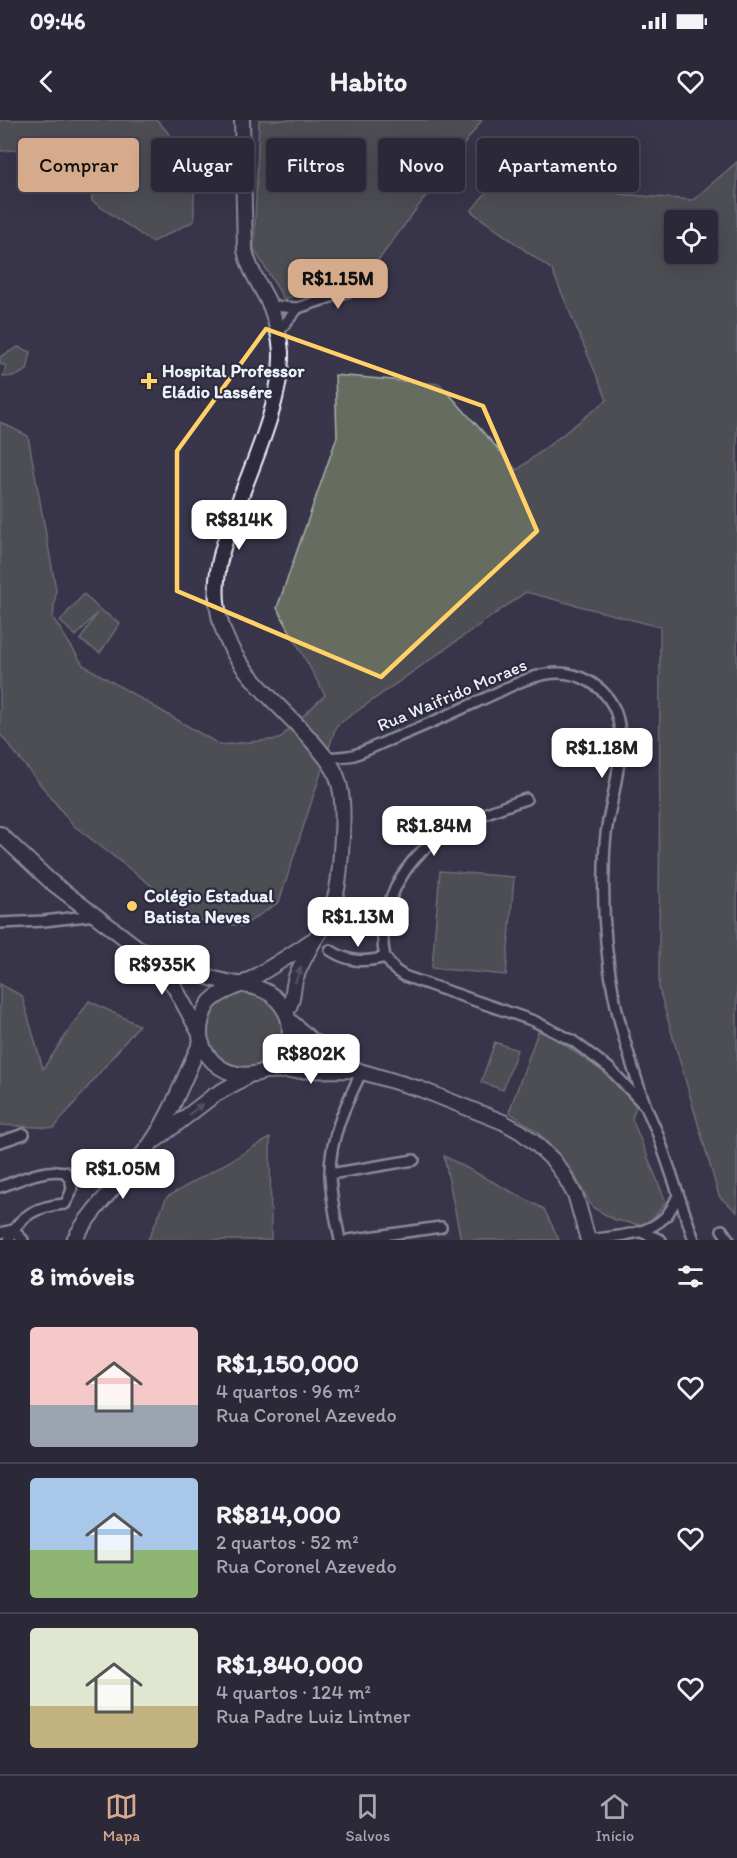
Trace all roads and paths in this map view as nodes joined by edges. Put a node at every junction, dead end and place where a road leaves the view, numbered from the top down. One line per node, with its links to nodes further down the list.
1 (242, 120): 3 (main road)
2 (367, 285): 4 (street)
3 (270, 306): 4 (street); 5 (main road)
4 (298, 309): 5 (street)
5 (278, 332): 7 (main road)
6 (352, 755): 7 (street, Rua Waifrido Moraes); 8 (street, Rua Waifrido Moraes); 23 (street, Rua Waifrido Moraes)
7 (326, 758): 8 (main road)
8 (335, 771): 13 (main road)
9 (526, 799): 16 (street)
10 (0, 834): 11 (main road)
11 (95, 915): 12 (street); 14 (main road)
12 (0, 923)
13 (314, 939): 17 (main road); 18 (main road, one-way to 13)
14 (138, 948): 17 (main road); 19 (main road)
15 (330, 950): 16 (street)
16 (385, 957): 23 (street)
17 (242, 984): 18 (main road); 19 (main road)
18 (287, 1016): 20 (main road); 21 (main road)
19 (201, 1038): 22 (main road); 26 (main road)
20 (359, 1070): 21 (main road); 28 (street); 41 (main road)
21 (265, 1071): 22 (main road)
22 (248, 1076): 26 (main road, one-way to 22)
23 (646, 1107): 30 (street, Rua Waifrido Moraes)
24 (24, 1134): 25 (street)
25 (0, 1142)
26 (150, 1145): 38 (main road)
27 (414, 1160): 28 (street)
28 (330, 1174): 39 (street)
29 (0, 1187): 32 (street)
30 (678, 1195): 34 (street); 43 (street, Rua Waifrido Moraes)
31 (441, 1227): 40 (street)
32 (13, 1230): 35 (street); 36 (street); 37 (street)
33 (722, 1230): 44 (street)
34 (641, 1232): 41 (street); 42 (street)
35 (0, 1233)
36 (9, 1240)
37 (23, 1240)
38 (74, 1240)
39 (340, 1240)
40 (348, 1240)
41 (588, 1240)
42 (661, 1240)
43 (694, 1240)
44 (729, 1240)

